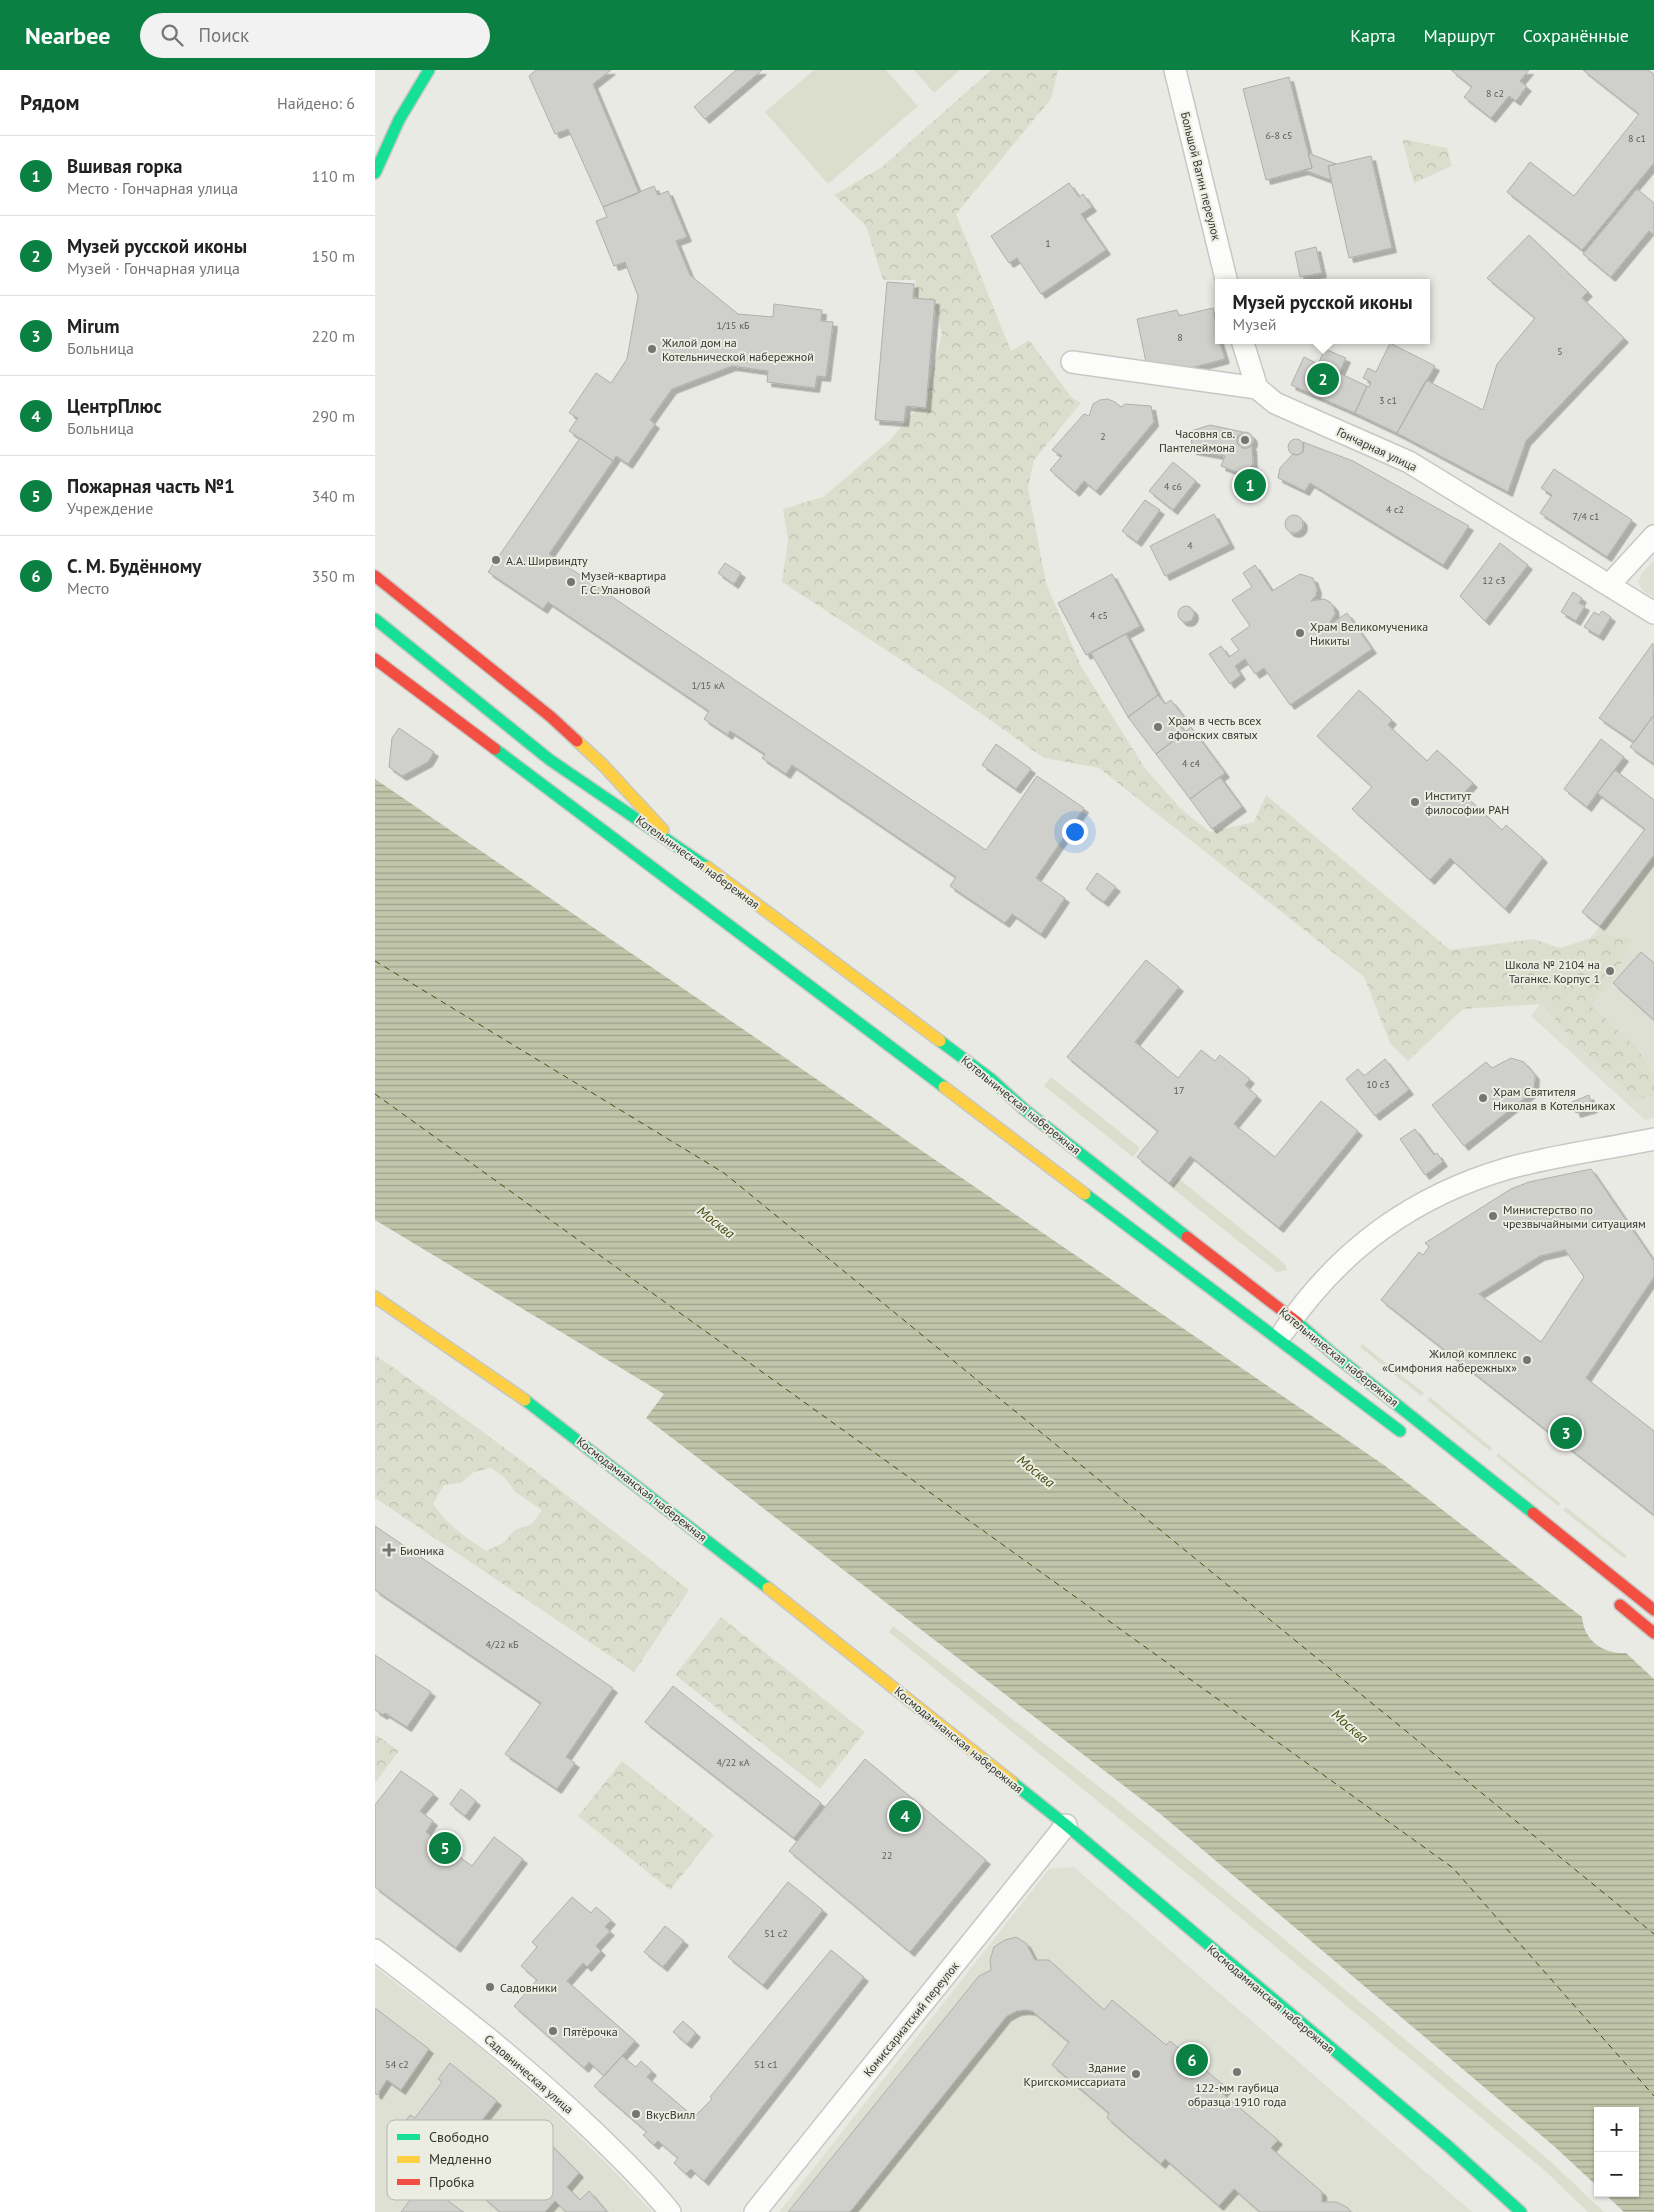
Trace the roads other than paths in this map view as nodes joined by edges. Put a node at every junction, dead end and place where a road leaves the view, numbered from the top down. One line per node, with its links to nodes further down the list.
1 (429, 70): 3 (main road)
2 (1175, 70): 4 (street, Большой Ватин переулок)
3 (375, 173)
4 (1226, 279)
5 (1243, 344): 7 (street)
6 (1072, 362): 7 (street)
7 (1257, 388): 10 (street, Гончарная улица)
8 (1654, 536): 10 (street)
9 (375, 576): 14 (main road)
10 (1609, 585): 11 (street, Гончарная улица)
11 (1654, 613)
12 (375, 619): 14 (main road, Котельническая набережная)
13 (375, 659): 18 (main road, Котельническая набережная)
14 (678, 846): 17 (main road, Котельническая набережная)
15 (1654, 1139): 17 (street)
16 (375, 1297): 23 (main road, Космодамианская набережная)
17 (1293, 1319): 18 (street); 21 (main road, Котельническая набережная)
18 (1279, 1338): 19 (main road, Котельническая набережная)
19 (1406, 1435)
20 (1613, 1599): 22 (main road)
21 (1654, 1610)
22 (1654, 1632)
23 (1066, 1825): 26 (street, Комиссариатский переулок); 27 (main road, Космодамианская набережная)
24 (375, 1950): 25 (street, Садовническая улица)
25 (669, 2212)
26 (755, 2212)
27 (1521, 2212)

